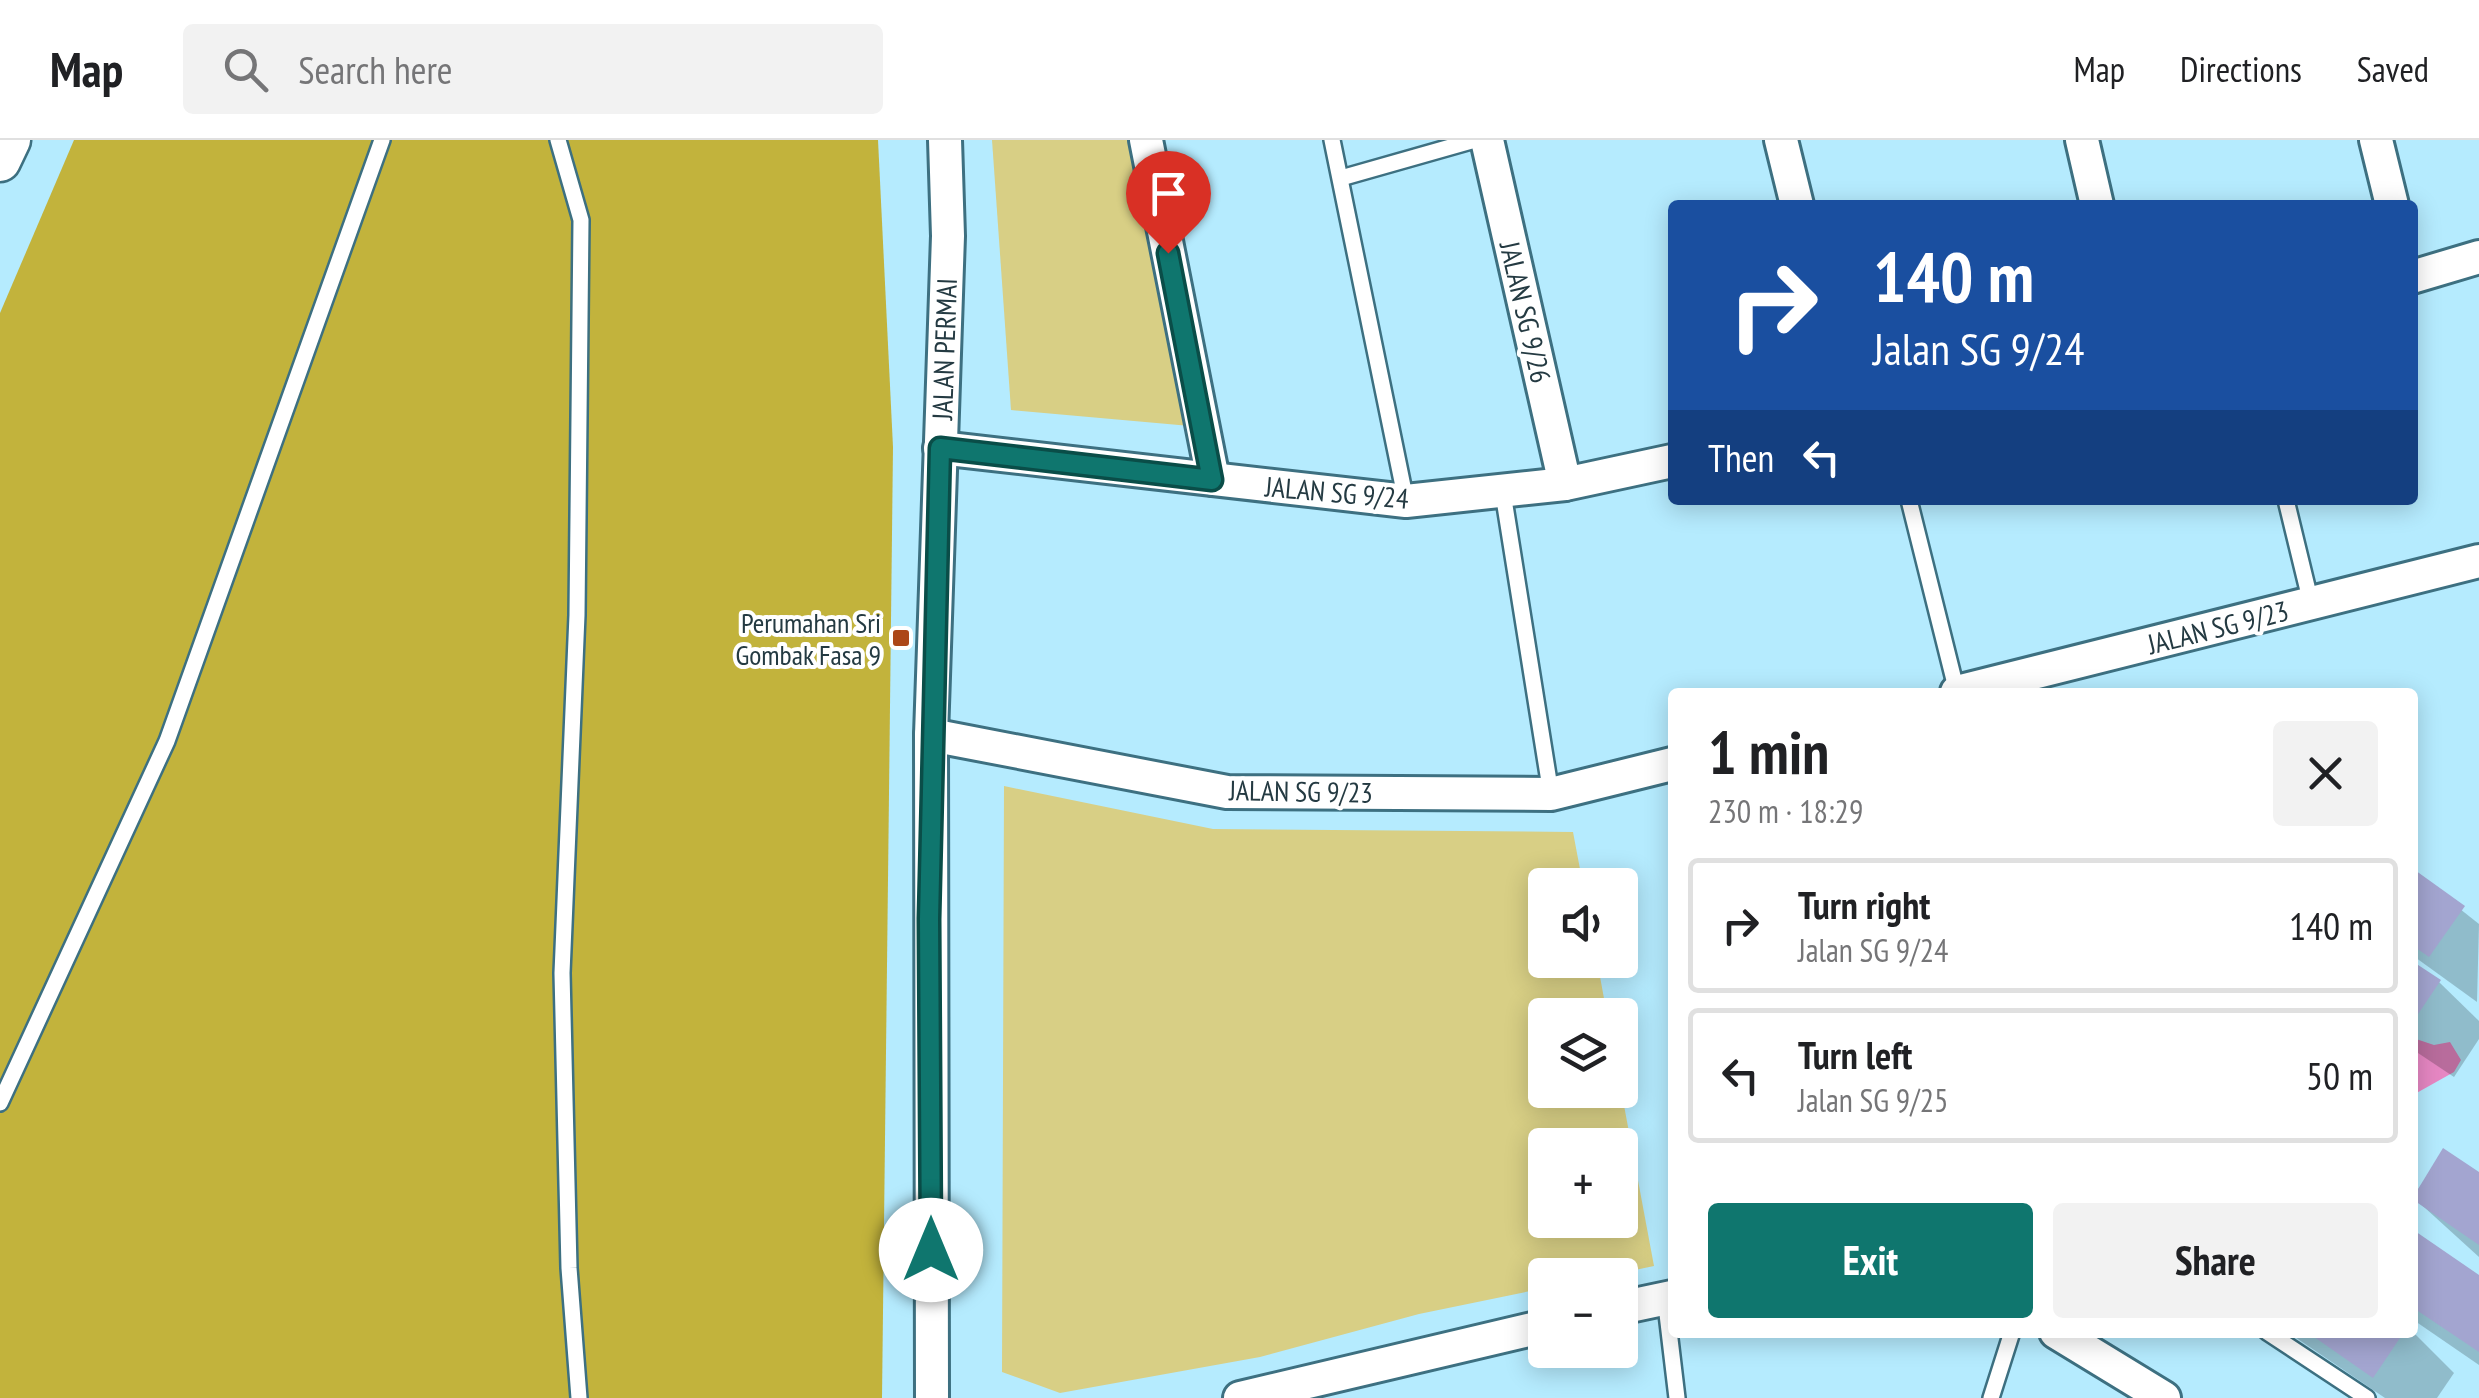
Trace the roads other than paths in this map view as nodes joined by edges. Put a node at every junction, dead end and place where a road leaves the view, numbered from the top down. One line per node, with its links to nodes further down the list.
1 (10, 140): 12 (street)
2 (382, 140): 34 (lane)
3 (558, 140): 43 (lane)
4 (944, 140): 19 (street, JALAN PERMAI)
5 (1146, 140): 21 (street)
6 (1332, 140): 13 (lane)
7 (1475, 140): 13 (lane)
8 (1487, 140): 22 (street, JALAN SG 9/26)
9 (1782, 140): 14 (street)
10 (2082, 140): 15 (street)
11 (2376, 140): 16 (street)
12 (0, 161)
13 (1341, 178): 24 (lane)
14 (1796, 200)
15 (2096, 200)
16 (2391, 200)
17 (2479, 257): 18 (street)
18 (2418, 274)
19 (940, 448): 21 (street, JALAN SG 9/24); 31 (street, JALAN PERMAI)
20 (1668, 461): 22 (street, JALAN SG 9/24)
21 (1212, 480): 24 (street, JALAN SG 9/24)
22 (1564, 484): 23 (street, JALAN SG 9/24)
23 (1503, 493): 24 (street, JALAN SG 9/24); 33 (lane)
24 (1406, 501)
25 (1909, 505): 29 (lane)
26 (2287, 505): 28 (lane)
27 (2479, 561): 28 (street, JALAN SG 9/23)
28 (2311, 604): 30 (street, JALAN SG 9/23)
29 (1955, 688)
30 (1972, 688)
31 (932, 735): 33 (street, JALAN SG 9/23); 44 (street, JALAN PERMAI)
32 (1668, 765): 33 (street, JALAN SG 9/23)
33 (1551, 794)
34 (0, 1104)
35 (1668, 1297): 36 (street)
36 (1638, 1304)
37 (1528, 1330): 42 (street)
38 (1672, 1338): 45 (lane)
39 (2010, 1338): 46 (lane)
40 (2066, 1338): 47 (street)
41 (2276, 1338): 48 (lane)
42 (1261, 1396)
43 (578, 1398)
44 (932, 1398)
45 (1677, 1398)
46 (1991, 1398)
47 (2164, 1398)
48 (2367, 1398)

